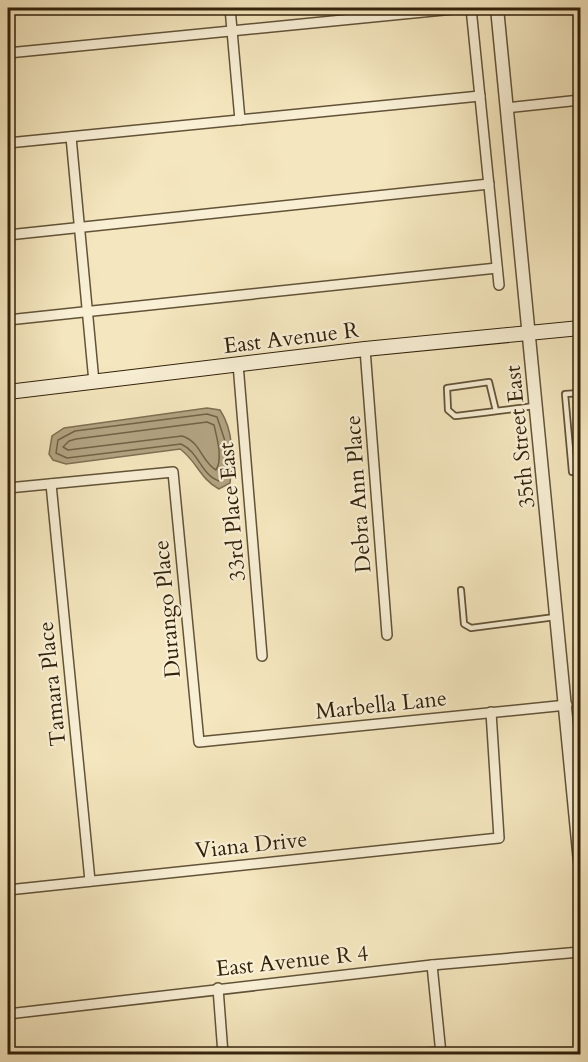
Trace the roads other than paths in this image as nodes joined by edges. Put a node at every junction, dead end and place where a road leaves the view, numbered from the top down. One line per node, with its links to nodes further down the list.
1 (230, 8): 5 (street)
2 (464, 8): 5 (street)
3 (471, 8): 7 (street)
4 (497, 8): 9 (street, 35th Street East)
5 (232, 30): 6 (street); 10 (street)
6 (8, 52)
7 (480, 96): 10 (street); 13 (street)
8 (580, 100): 9 (street)
9 (506, 108): 21 (street, 35th Street East)
10 (240, 120): 11 (street)
11 (71, 137): 12 (street); 14 (street)
12 (8, 142)
13 (489, 184): 14 (street); 16 (street)
14 (80, 228): 15 (street); 18 (street)
15 (8, 235)
16 (497, 268): 17 (street); 18 (street)
17 (499, 285)
18 (88, 312): 19 (street); 24 (street)
19 (8, 321)
20 (580, 327): 21 (main road, East Avenue R)
21 (529, 333): 22 (main road, East Avenue R); 27 (street, 35th Street East)
22 (365, 350): 23 (main road, East Avenue R); 36 (street, Debra Ann Place)
23 (238, 364): 24 (main road, East Avenue R); 37 (street, 33rd Place East)
24 (93, 382): 25 (main road, East Avenue R)
25 (8, 392)
26 (580, 393): 29 (lane)
27 (537, 406): 28 (lane); 35 (street, 35th Street East)
28 (496, 411): 28 (lane)
29 (580, 471)
30 (51, 484): 31 (street); 40 (street, Durango Place); 42 (street, Tamara Place)
31 (8, 488)
32 (580, 555): 33 (lane)
33 (580, 572)
34 (461, 590): 35 (lane)
35 (558, 617): 38 (street, 35th Street East)
36 (387, 636)
37 (262, 656)
38 (567, 705): 39 (street, Marbella Lane); 41 (street, 35th Street East)
39 (491, 712): 40 (street, Marbella Lane); 42 (street, Viana Drive)
40 (199, 742)
41 (580, 862)
42 (90, 881): 43 (street, Viana Drive)
43 (8, 890)
44 (580, 952): 45 (street, East Avenue R 4)
45 (432, 964): 46 (street, East Avenue R 4); 48 (street)
46 (218, 988): 47 (street, East Avenue R 4); 49 (street)
47 (8, 1014)
48 (440, 1053): 50 (street)
49 (223, 1054)
50 (411, 1054)

